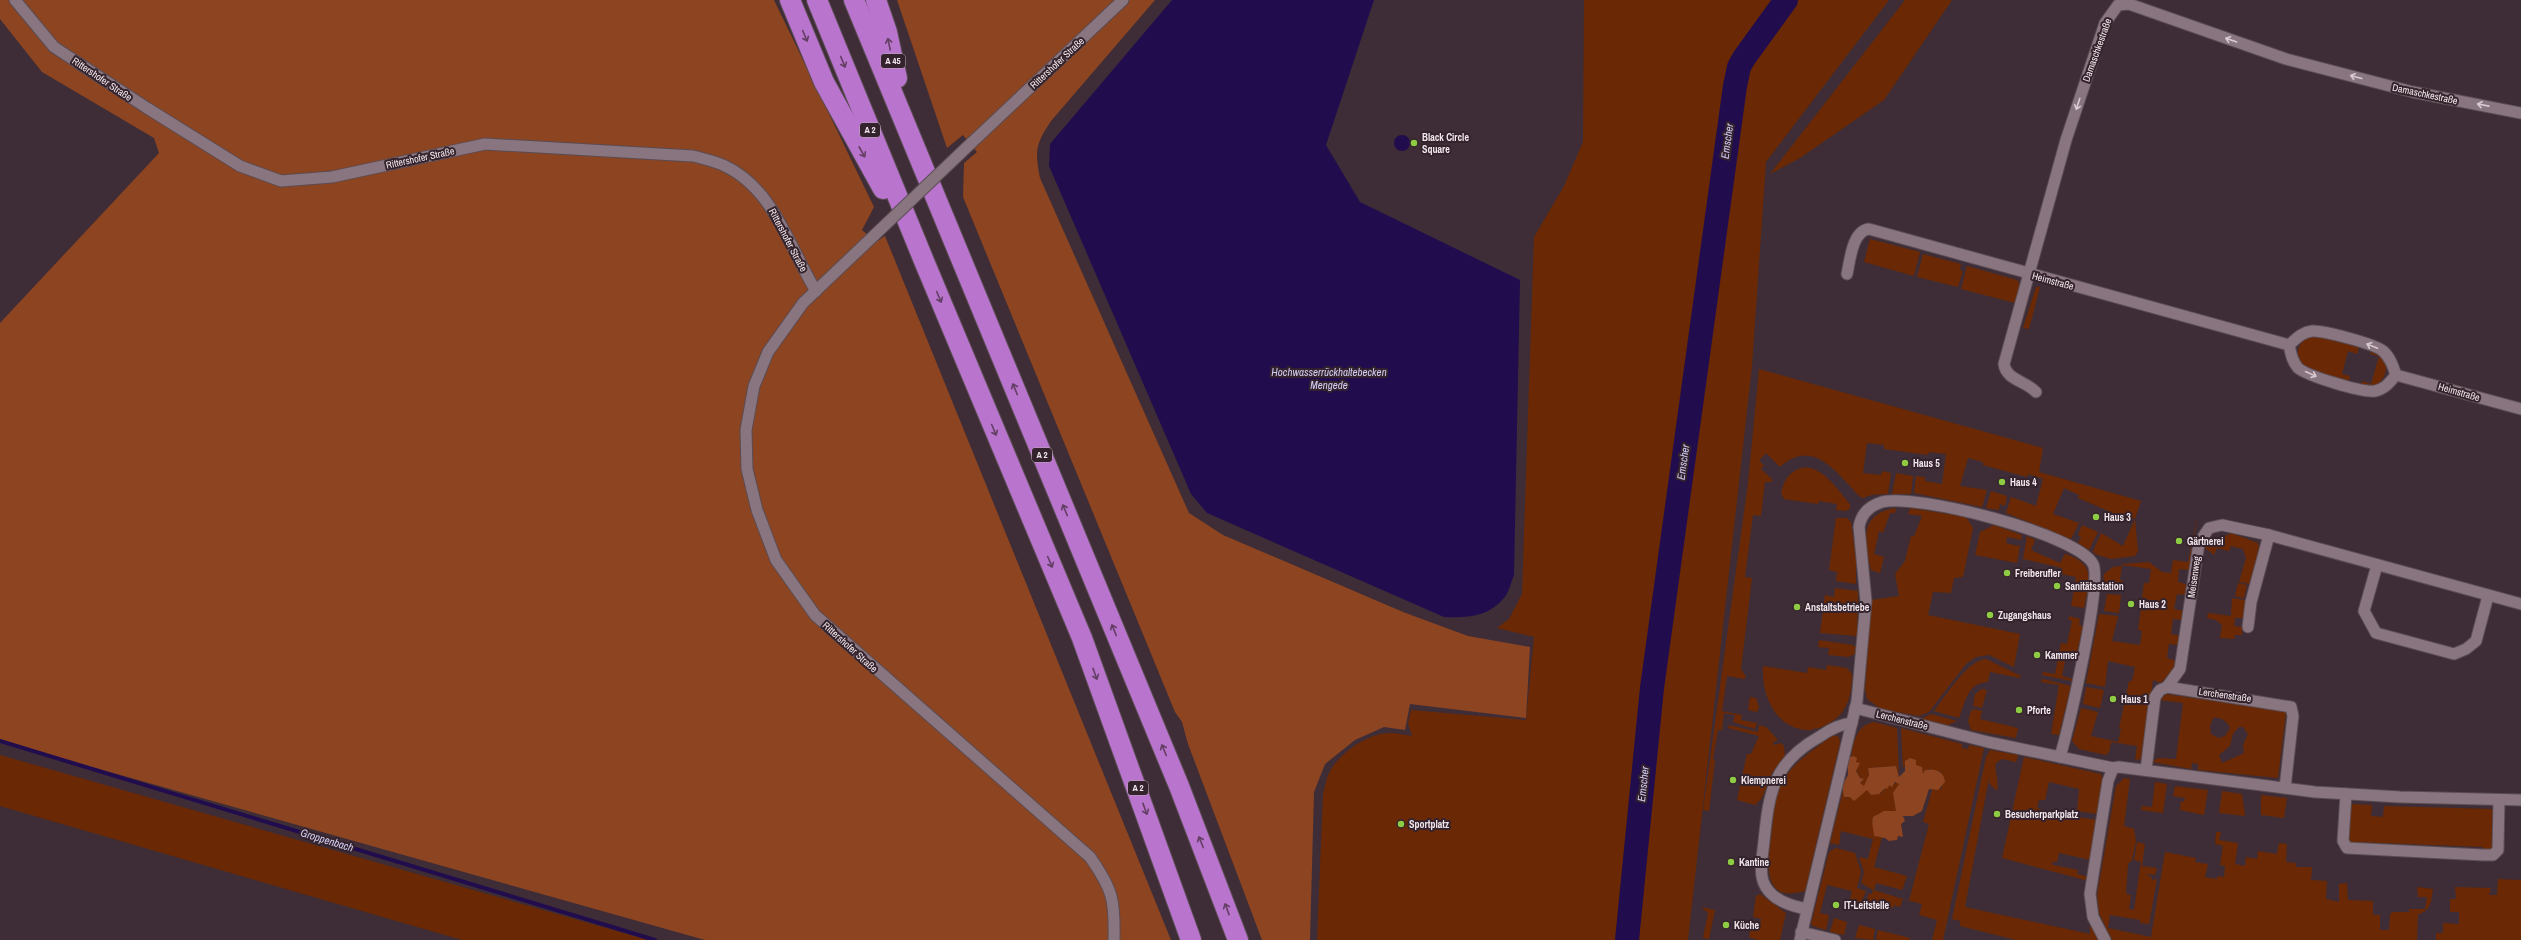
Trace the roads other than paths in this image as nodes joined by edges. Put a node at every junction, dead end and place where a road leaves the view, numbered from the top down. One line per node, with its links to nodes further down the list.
1 (15, 0): 12 (street, Rittershofer Straße)
2 (790, 0): 9 (highway, one-way to 9)
3 (817, 0): 9 (highway, A 2, one-way to 9)
4 (854, 0): 8 (highway, A 2)
5 (876, 0): 8 (highway, A 45, one-way to 5)
6 (1123, 0): 12 (street, Rittershofer Straße, bridge)
7 (2521, 113): 11 (street, Damaschkestraße, one-way to 11)
8 (906, 123): 36 (highway, A 2, one-way to 8)
9 (924, 261): 35 (highway, A 2, one-way to 35)
10 (1847, 274): 11 (street, Heimstraße)
11 (2029, 274): 13 (street, Heimstraße); 15 (street, Damaschkestraße)
12 (816, 291): 34 (street, Rittershofer Straße)
13 (2289, 345): 14 (street, one-way to 13); 14 (street, one-way to 14)
14 (2396, 375): 16 (street, Heimstraße)
15 (2036, 392)
16 (2521, 409)
17 (2269, 535): 18 (street, Meisenweg); 21 (street); 22 (street, Meisenweg)
18 (2377, 565): 19 (street, Meisenweg); 19 (street)
19 (2488, 596): 20 (street, Meisenweg)
20 (2521, 604)
21 (2248, 627)
22 (2167, 687): 27 (street); 28 (street, Lerchenstraße)
23 (1856, 708): 24 (street); 25 (street, Lerchenstraße); 25 (street)
24 (1852, 723): 32 (street); 32 (street)
25 (2060, 756): 26 (street, Lerchenstraße)
26 (2113, 768): 27 (street, Lerchenstraße); 38 (street)
27 (2146, 770): 28 (street, Lerchenstraße)
28 (2285, 788): 29 (street, Lerchenstraße)
29 (2346, 794): 30 (street, Lerchenstraße); 30 (street)
30 (2499, 800): 31 (street, Lerchenstraße)
31 (2521, 800)
32 (1807, 909): 33 (street)
33 (1801, 936): 37 (street)
34 (1114, 940)
35 (1191, 940)
36 (1238, 940)
37 (1834, 940)
38 (2105, 940)

